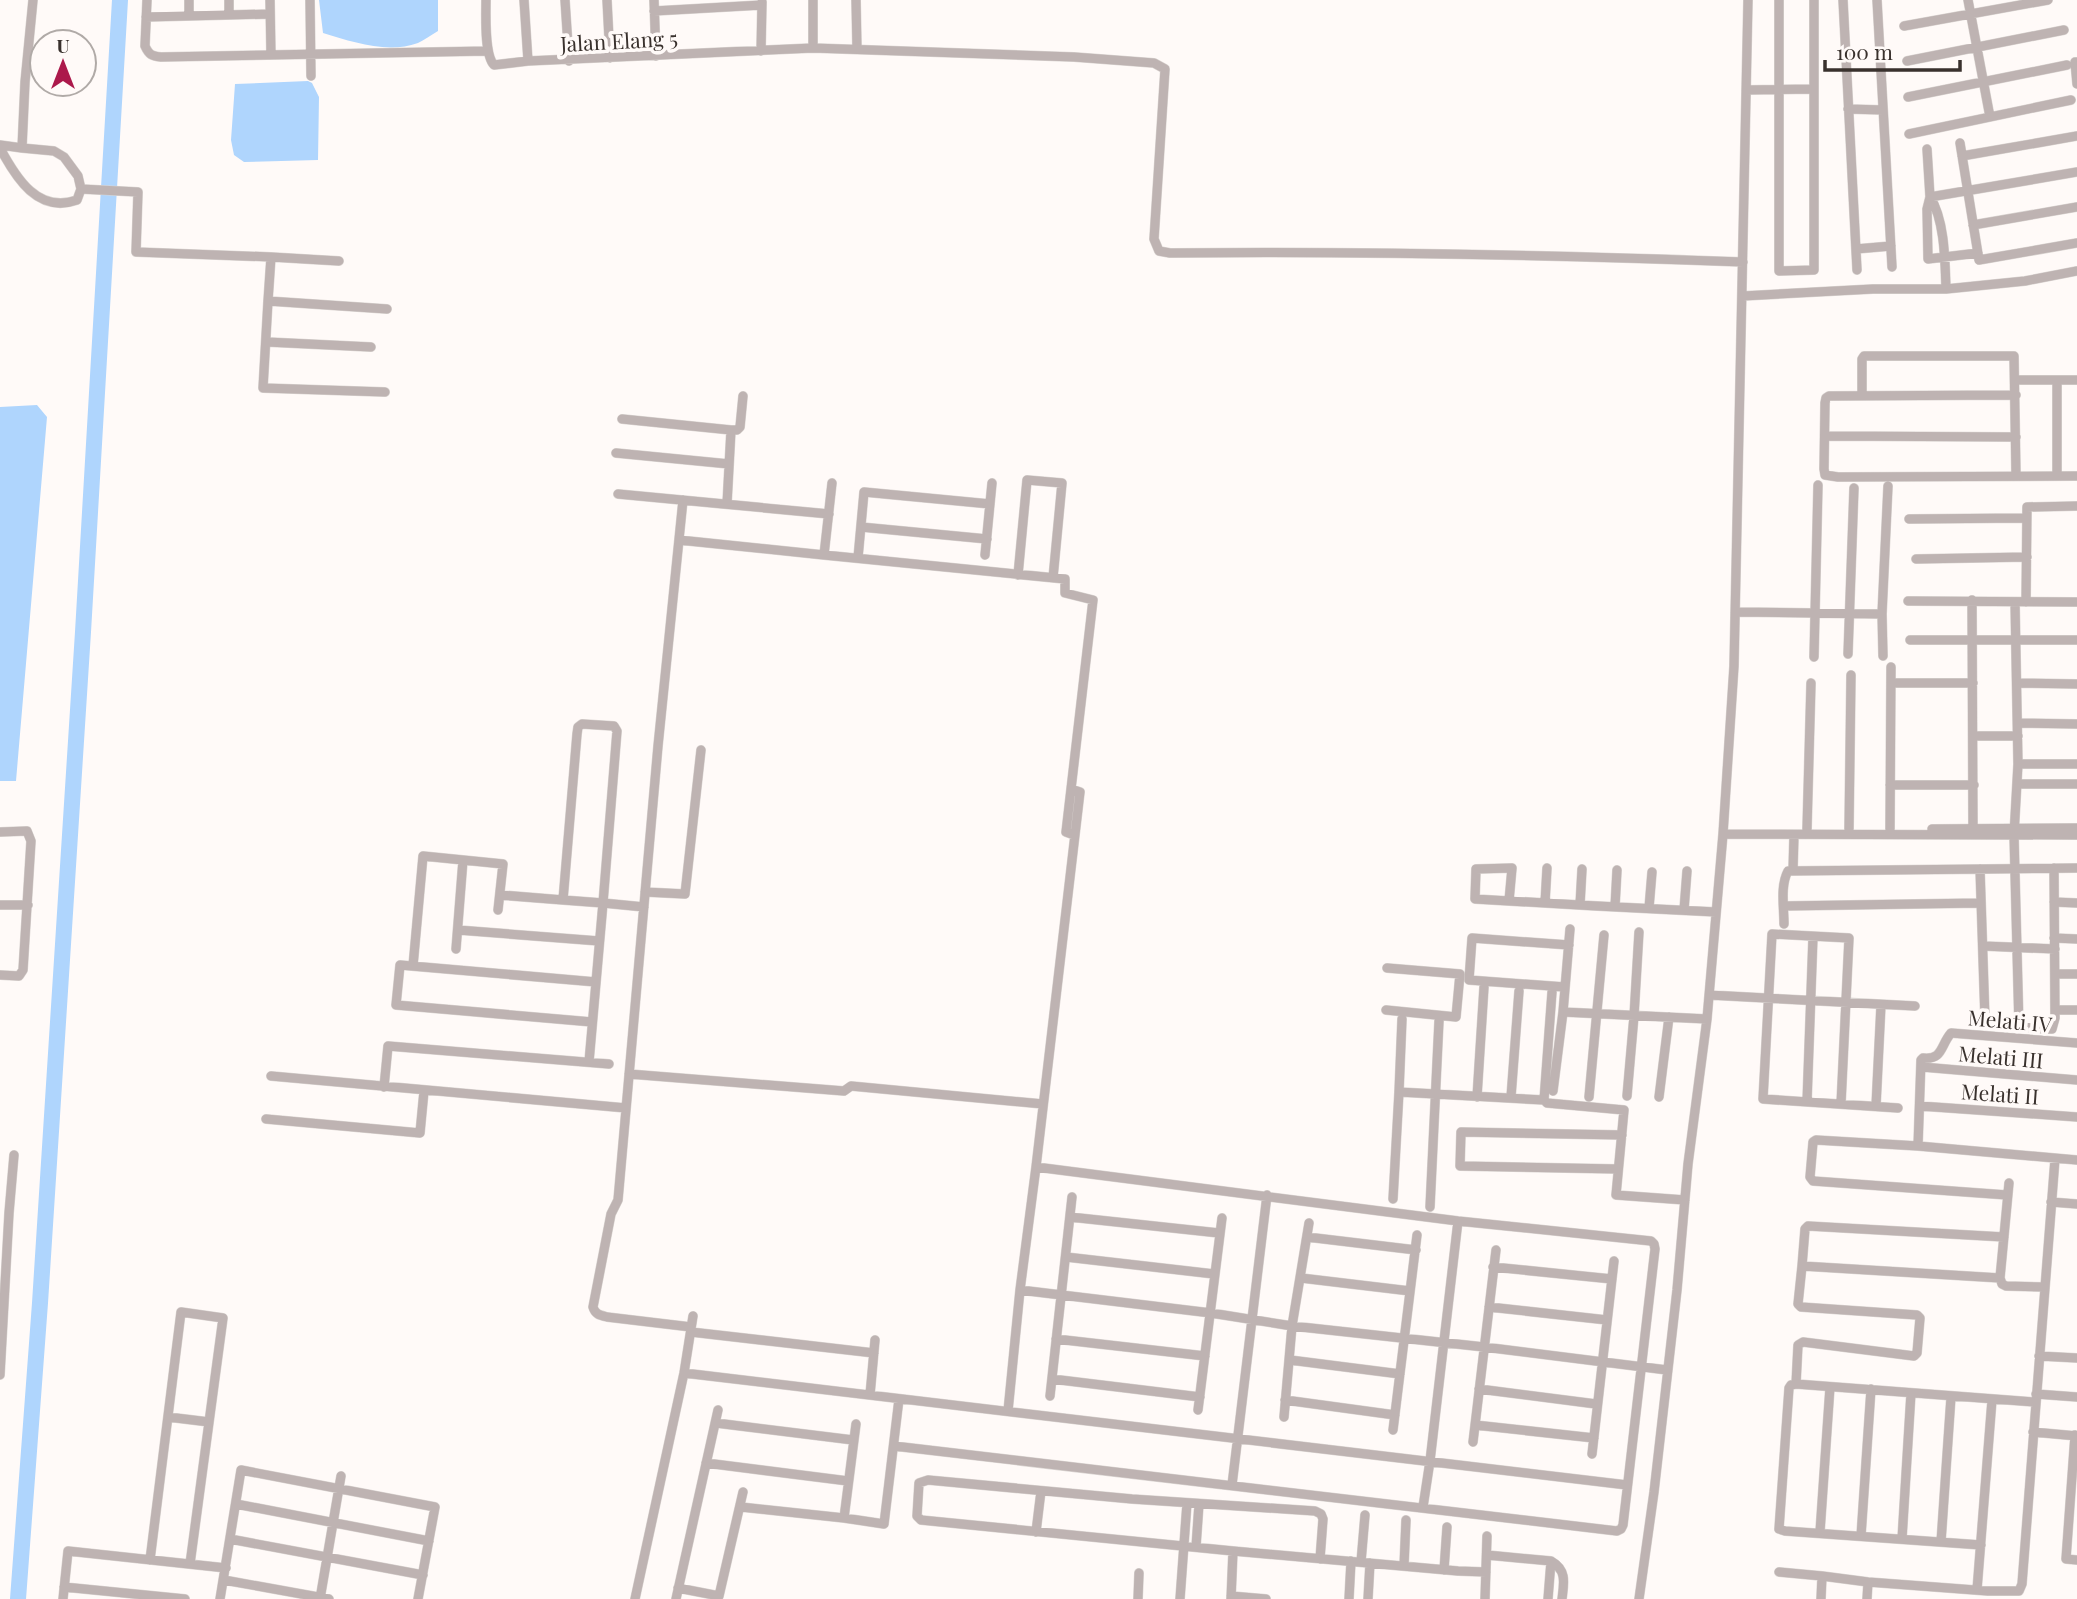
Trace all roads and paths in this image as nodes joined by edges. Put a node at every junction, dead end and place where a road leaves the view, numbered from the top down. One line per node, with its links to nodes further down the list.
1 (33, 0): 58 (street)
2 (147, 0): 27 (street)
3 (190, 0): 26 (street)
4 (229, 0): 25 (street)
5 (270, 0): 23 (street)
6 (310, 0): 36 (street)
7 (486, 0): 33 (street)
8 (524, 0): 39 (street)
9 (565, 0): 40 (street)
10 (607, 0): 38 (street)
11 (654, 0): 22 (street)
12 (813, 0): 31 (street)
13 (856, 0): 32 (street)
14 (1748, 0): 47 (street)
15 (1779, 0): 48 (street)
16 (1814, 0): 46 (street)
17 (1843, 0): 51 (street)
18 (1877, 0): 52 (street)
19 (1968, 0): 24 (street)
20 (2048, 0): 24 (street)
21 (762, 2): 22 (street); 34 (street)
22 (654, 11): 37 (street)
23 (270, 14): 25 (street); 35 (street)
24 (1970, 14): 28 (street); 30 (street)
25 (229, 15): 26 (street)
26 (189, 16): 27 (street)
27 (146, 17): 35 (street)
28 (1903, 26)
29 (2064, 30): 30 (street)
30 (1977, 47): 41 (street); 44 (street)
31 (813, 48): 32 (street, Jalan Elang 5); 34 (street, Jalan Elang 5)
32 (857, 49): 74 (street, Jalan Elang 5)
33 (488, 51): 36 (street); 39 (street, Jalan Elang 5)
34 (761, 51): 37 (street, Jalan Elang 5)
35 (271, 55): 36 (street)
36 (311, 55): 43 (street)
37 (656, 56): 38 (street, Jalan Elang 5)
38 (610, 58): 40 (street, Jalan Elang 5)
39 (528, 61): 40 (street, Jalan Elang 5)
40 (569, 61)
41 (1907, 61)
42 (2072, 63): 44 (street); 45 (street)
43 (311, 76)
44 (1983, 82): 49 (street); 53 (street)
45 (2077, 84)
46 (1814, 89): 48 (street); 48 (street)
47 (1746, 90): 48 (street); 74 (street)
48 (1779, 90)
49 (1908, 97)
50 (2071, 100): 53 (street)
51 (1848, 109): 52 (street); 69 (street)
52 (1883, 110): 68 (street)
53 (1990, 117): 54 (street)
54 (1909, 134)
55 (2077, 136): 60 (street)
56 (1960, 143): 60 (street)
57 (0, 146): 58 (street); 62 (street)
58 (22, 148): 62 (street)
59 (1927, 149): 64 (street)
60 (1962, 156): 63 (street)
61 (2077, 172): 63 (street)
62 (81, 189): 71 (street)
63 (1968, 191): 64 (street); 66 (street)
64 (1930, 197): 72 (street); 72 (street)
65 (2077, 207): 66 (street)
66 (1973, 225): 70 (street)
67 (2077, 243): 70 (street)
68 (1891, 246): 69 (street); 75 (street)
69 (1856, 248): 76 (street)
70 (1978, 253): 72 (street)
71 (271, 257): 73 (street); 80 (street)
72 (1944, 257): 78 (street)
73 (339, 261)
74 (1743, 262): 79 (street)
75 (1892, 267)
76 (1857, 270)
77 (2077, 271): 78 (street)
78 (1946, 289): 79 (street)
79 (1743, 296): 127 (street)
80 (268, 301): 81 (street); 82 (street)
81 (387, 309)
82 (267, 342): 83 (street); 87 (street)
83 (371, 347)
84 (2016, 380): 85 (street); 88 (street); 90 (street)
85 (2057, 380): 86 (street); 98 (street)
86 (2077, 380)
87 (385, 393)
88 (2016, 395): 90 (street); 94 (street)
89 (744, 396): 92 (street)
90 (1862, 396): 93 (street)
91 (622, 419): 92 (street)
92 (731, 430): 96 (street)
93 (1825, 436): 94 (street); 97 (street)
94 (2016, 437): 97 (street)
95 (616, 453): 96 (street)
96 (729, 464): 107 (street)
97 (2016, 476): 98 (street)
98 (2057, 476): 99 (street)
99 (2077, 476)
100 (832, 483): 110 (street)
101 (992, 483): 108 (street)
102 (1818, 485): 128 (street)
103 (1888, 486): 130 (street)
104 (1854, 488): 129 (street)
105 (618, 494): 106 (street)
106 (683, 500): 107 (street); 115 (street)
107 (727, 504): 110 (street)
108 (990, 504): 113 (street); 114 (street)
109 (2077, 506): 111 (street)
110 (829, 514): 116 (street)
111 (2026, 518): 112 (street); 119 (street)
112 (1909, 519)
113 (860, 527): 114 (street); 118 (street)
114 (987, 539): 117 (street)
115 (679, 540): 116 (street); 178 (street)
116 (824, 555): 118 (street)
117 (985, 555)
118 (858, 558): 121 (street)
119 (2027, 558): 120 (street); 125 (street)
120 (1916, 559)
121 (1018, 575): 122 (street); 122 (street)
122 (1053, 578): 259 (street)
123 (1972, 600): 124 (street); 125 (street); 131 (street)
124 (1908, 601)
125 (2021, 602): 126 (street); 133 (street)
126 (2077, 602)
127 (1735, 612): 128 (street); 162 (street)
128 (1815, 614): 129 (street); 137 (street)
129 (1850, 614): 130 (street); 135 (street)
130 (1882, 614): 136 (street)
131 (1972, 639): 132 (street); 133 (street); 142 (street)
132 (1910, 640)
133 (2015, 640): 134 (street); 143 (street)
134 (2077, 640)
135 (1848, 654)
136 (1883, 656)
137 (1814, 657)
138 (1891, 667): 140 (street)
139 (1851, 676): 159 (street)
140 (1891, 682): 142 (street); 154 (street)
141 (1811, 683): 158 (street)
142 (1973, 684): 147 (street)
143 (2017, 684): 144 (street); 145 (street)
144 (2077, 684)
145 (2018, 723): 146 (street); 148 (street)
146 (2077, 724)
147 (1974, 736): 148 (street); 155 (street)
148 (2018, 736): 150 (street)
149 (701, 750): 178 (street)
150 (2018, 764): 151 (street); 152 (street)
151 (2077, 764)
152 (2018, 784): 153 (street); 164 (street)
153 (2077, 784)
154 (1889, 785): 155 (street); 160 (street)
155 (1974, 785): 156 (street)
156 (1973, 828): 160 (street); 164 (street)
157 (2077, 828): 164 (street)
158 (1807, 829): 159 (street); 163 (street)
159 (1849, 829): 160 (street)
160 (1890, 829)
161 (0, 832): 188 (street)
162 (1723, 832): 163 (street); 196 (street)
163 (1755, 832): 165 (street)
164 (2014, 832): 165 (street); 166 (street); 169 (street)
165 (1794, 835): 175 (street)
166 (2077, 835)
167 (463, 860): 179 (street); 199 (street); 211 (street)
168 (1547, 868): 184 (street)
169 (2015, 868): 170 (street); 173 (street); 208 (street)
170 (2054, 868): 171 (street); 182 (street)
171 (2077, 868)
172 (1582, 869): 189 (street)
173 (1980, 869): 175 (street); 185 (street)
174 (1618, 870): 192 (street)
175 (1793, 870): 190 (street)
176 (1687, 871): 195 (street)
177 (1652, 872): 193 (street)
178 (645, 892): 191 (street)
179 (499, 895): 180 (street); 194 (street)
180 (563, 900): 183 (street); 183 (street)
181 (1509, 901): 181 (street); 184 (street)
182 (2054, 902): 186 (street); 203 (street)
183 (603, 903): 191 (street); 205 (street)
184 (1545, 903): 189 (street)
185 (1980, 903): 190 (street); 207 (street)
186 (2077, 903)
187 (0, 905): 188 (street)
188 (28, 905): 215 (street)
189 (1580, 905): 192 (street)
190 (1784, 906): 197 (street)
191 (644, 907): 244 (street)
192 (1615, 907): 193 (street)
193 (1649, 908): 195 (street)
194 (498, 910)
195 (1684, 910): 196 (street)
196 (1716, 912): 222 (street)
197 (1784, 924)
198 (1570, 929): 206 (street)
199 (458, 930): 205 (street); 209 (street)
200 (1639, 932): 233 (street)
201 (1604, 935): 232 (street)
202 (1813, 937): 223 (street); 224 (street); 225 (street)
203 (2054, 938): 204 (street); 210 (street)
204 (2077, 939)
205 (599, 941): 217 (street)
206 (1569, 945): 216 (street); 219 (street)
207 (1983, 946): 208 (street); 239 (street)
208 (2017, 948): 210 (street); 239 (street)
209 (456, 949)
210 (2054, 949): 213 (street)
211 (413, 966): 217 (street); 238 (street)
212 (1387, 968): 216 (street)
213 (2055, 974): 214 (street); 229 (street)
214 (2077, 974)
215 (0, 975)
216 (1465, 977): 219 (street); 228 (street)
217 (596, 982): 238 (street)
218 (1484, 987): 253 (street)
219 (1565, 987): 231 (street)
220 (1519, 991): 254 (street)
221 (1552, 992): 257 (street)
222 (1709, 995): 223 (street); 236 (street)
223 (1769, 999): 224 (street); 258 (street)
224 (1811, 1001): 225 (street); 258 (street)
225 (1846, 1003): 226 (street); 260 (street)
226 (1881, 1005): 227 (street); 262 (street)
227 (1915, 1006)
228 (1386, 1010)
229 (2055, 1010): 230 (street); 239 (street)
230 (2077, 1010)
231 (1563, 1012): 232 (street); 249 (street)
232 (1597, 1014): 233 (street); 255 (street)
233 (1634, 1016): 234 (street); 252 (street)
234 (1669, 1017): 236 (street); 256 (street)
235 (1402, 1019): 250 (street)
236 (1707, 1019): 281 (street)
237 (1439, 1021): 251 (street)
238 (592, 1022): 241 (street)
239 (2019, 1027)
240 (2077, 1043): 243 (street, Melati IV)
241 (589, 1062): 242 (street); 247 (street)
242 (609, 1064)
243 (1922, 1068): 246 (street, Melati III); 261 (street)
244 (629, 1074): 259 (street); 263 (street)
245 (271, 1076): 247 (street)
246 (2077, 1080)
247 (384, 1087): 248 (street)
248 (424, 1091): 263 (street); 266 (street)
249 (1553, 1091)
250 (1399, 1092): 251 (street); 280 (street)
251 (1435, 1094): 253 (street); 284 (street)
252 (1627, 1096)
253 (1477, 1097): 254 (street)
254 (1511, 1097): 257 (street)
255 (1589, 1097)
256 (1659, 1097)
257 (1544, 1100): 267 (street)
258 (1807, 1102): 260 (street)
259 (1043, 1104): 272 (street)
260 (1841, 1104): 262 (street)
261 (1920, 1105): 265 (street, Melati II); 268 (street)
262 (1876, 1106): 264 (street)
263 (626, 1108): 316 (street)
264 (1898, 1108)
265 (2077, 1117)
266 (266, 1119)
267 (1622, 1135): 273 (street); 273 (street)
268 (1918, 1146): 270 (street); 278 (street)
269 (14, 1155): 275 (street)
270 (2055, 1158): 271 (street); 282 (street)
271 (2077, 1160)
272 (1036, 1167): 277 (street); 306 (street)
273 (1618, 1169): 281 (street)
274 (0, 1172): 275 (street)
275 (12, 1173): 285 (street)
276 (2009, 1183): 278 (street)
277 (1267, 1195): 288 (street); 313 (street)
278 (2007, 1195): 293 (street)
279 (1072, 1197): 286 (street)
280 (1393, 1199)
281 (1685, 1200): 330 (street)
282 (2051, 1202): 283 (street); 305 (street)
283 (2077, 1204)
284 (1430, 1207)
285 (4, 1213): 296 (street)
286 (1070, 1217): 290 (street); 297 (street)
287 (1222, 1218): 290 (street)
288 (1458, 1221): 321 (street); 329 (street)
289 (1309, 1223): 292 (street)
290 (1219, 1233): 301 (street)
291 (1417, 1236): 294 (street)
292 (1307, 1237): 294 (street); 302 (street)
293 (2004, 1237): 299 (street); 303 (street)
294 (1416, 1250): 307 (street)
295 (1496, 1250): 300 (street)
296 (3, 1256): 309 (street)
297 (1066, 1257): 301 (street); 308 (street)
298 (1614, 1261): 304 (street)
299 (1802, 1265): 303 (street); 335 (street)
300 (1493, 1267): 304 (street); 310 (street)
301 (1214, 1274): 311 (street)
302 (1301, 1278): 307 (street); 315 (street)
303 (2000, 1278): 305 (street)
304 (1612, 1279): 314 (street)
305 (2044, 1287): 325 (street)
306 (1020, 1290): 308 (street); 352 (street)
307 (1410, 1291): 318 (street)
308 (1061, 1296): 311 (street); 319 (street)
309 (2, 1297): 317 (street)
310 (1489, 1307): 314 (street); 322 (street)
311 (1211, 1313): 313 (street); 324 (street)
312 (692, 1316): 316 (street)
313 (1251, 1320): 315 (street); 365 (street)
314 (1607, 1320): 328 (street)
315 (1292, 1326): 318 (street); 327 (street)
316 (691, 1329): 323 (street); 331 (street)
317 (1, 1338): 333 (street)
318 (1403, 1338): 321 (street); 332 (street)
319 (1056, 1339): 324 (street); 334 (street)
320 (875, 1340): 323 (street)
321 (1443, 1343): 322 (street); 369 (street)
322 (1484, 1347): 328 (street); 337 (street)
323 (874, 1353): 340 (street)
324 (1205, 1356): 342 (street)
325 (2039, 1356): 326 (street); 345 (street)
326 (2077, 1358)
327 (1290, 1360): 332 (street); 347 (street)
328 (1601, 1363): 329 (street); 349 (street)
329 (1642, 1367): 330 (street); 375 (street)
330 (1667, 1370): 441 (street)
331 (684, 1373): 340 (street); 431 (street)
332 (1400, 1374): 353 (street)
333 (0, 1375)
334 (1052, 1379): 341 (street); 342 (street)
335 (1796, 1384): 336 (street); 391 (street)
336 (1830, 1387): 338 (street); 391 (street)
337 (1479, 1389): 349 (street); 359 (street)
338 (1871, 1389): 339 (street); 393 (street)
339 (1911, 1393): 343 (street); 395 (street)
340 (870, 1395): 346 (street)
341 (1050, 1396)
342 (1200, 1397): 351 (street)
343 (1951, 1397): 348 (street); 397 (street)
344 (2077, 1397): 345 (street)
345 (2036, 1398): 348 (street); 361 (street)
346 (900, 1399): 352 (street); 367 (street)
347 (1284, 1400): 353 (street); 355 (street)
348 (1992, 1400): 398 (street)
349 (1596, 1404): 363 (street)
350 (718, 1410): 357 (street)
351 (1198, 1410)
352 (1008, 1411): 365 (street)
353 (1395, 1415): 360 (street)
354 (168, 1417): 356 (street); 356 (street); 405 (street)
355 (1284, 1417)
356 (209, 1422): 409 (street)
357 (716, 1423): 364 (street); 370 (street)
358 (856, 1424): 364 (street)
359 (1475, 1425): 363 (street); 366 (street)
360 (1393, 1430)
361 (2033, 1433): 362 (street); 424 (street)
362 (2076, 1436): 372 (street)
363 (1594, 1438): 368 (street)
364 (853, 1440): 373 (street)
365 (1238, 1440): 369 (street); 374 (street)
366 (1473, 1442)
367 (894, 1446): 374 (street); 385 (street)
368 (1592, 1454)
369 (1430, 1461): 375 (street); 383 (street)
370 (706, 1463): 373 (street); 421 (street)
371 (341, 1476): 376 (street)
372 (2075, 1477): 387 (street)
373 (848, 1481): 385 (street)
374 (1232, 1485): 383 (street)
375 (1627, 1485): 383 (street)
376 (339, 1489): 380 (street); 388 (street); 396 (street)
377 (1041, 1491): 379 (street); 390 (street); 390 (street)
378 (744, 1492): 382 (street)
379 (1187, 1503): 381 (street); 399 (street)
380 (236, 1504): 388 (street); 394 (street)
381 (1199, 1504): 400 (street); 404 (street)
382 (741, 1507): 385 (street); 421 (street)
383 (1423, 1507)
384 (1366, 1515): 408 (street)
385 (844, 1518)
386 (1406, 1520): 410 (street)
387 (2073, 1520): 406 (street)
388 (333, 1523): 396 (street); 403 (street)
389 (1447, 1527): 412 (street)
390 (1036, 1532): 399 (street)
391 (1820, 1532): 393 (street)
392 (1487, 1536): 402 (street)
393 (1861, 1536): 395 (street)
394 (230, 1539): 403 (street); 411 (street)
395 (1902, 1539): 397 (street)
396 (429, 1541): 416 (street)
397 (1941, 1542): 398 (street)
398 (1981, 1545): 422 (street)
399 (1185, 1546): 400 (street); 434 (street)
400 (1196, 1547): 401 (street)
401 (1233, 1551): 404 (street); 425 (street)
402 (1487, 1555): 407 (street); 413 (street)
403 (327, 1557): 416 (street); 426 (street)
404 (1320, 1559): 408 (street)
405 (150, 1560): 409 (street); 420 (street)
406 (2077, 1560)
407 (1551, 1561): 439 (street); 440 (street)
408 (1361, 1562): 410 (street); 436 (street); 437 (street)
409 (190, 1564): 411 (street)
410 (1404, 1566): 412 (street)
411 (226, 1568): 418 (street)
412 (1444, 1570): 413 (street)
413 (1486, 1572): 438 (street)
414 (1779, 1572): 417 (street)
415 (1139, 1573): 433 (street)
416 (423, 1575): 430 (street)
417 (1822, 1576): 419 (street); 442 (street)
418 (224, 1580): 426 (street); 429 (street)
419 (1868, 1582): 422 (street); 443 (street)
420 (64, 1587): 427 (street); 428 (street)
421 (678, 1588): 432 (street)
422 (1978, 1590): 423 (street)
423 (1988, 1595): 424 (street)
424 (2002, 1595)
425 (1231, 1597): 435 (street)
426 (323, 1598)
427 (63, 1599)
428 (185, 1599)
429 (220, 1599)
430 (418, 1599)
431 (635, 1599)
432 (676, 1599)
433 (1138, 1599)
434 (1180, 1599)
435 (1266, 1599)
436 (1349, 1599)
437 (1368, 1599)
438 (1485, 1599)
439 (1548, 1599)
440 (1562, 1599)
441 (1639, 1599)
442 (1821, 1599)
443 (1867, 1599)

